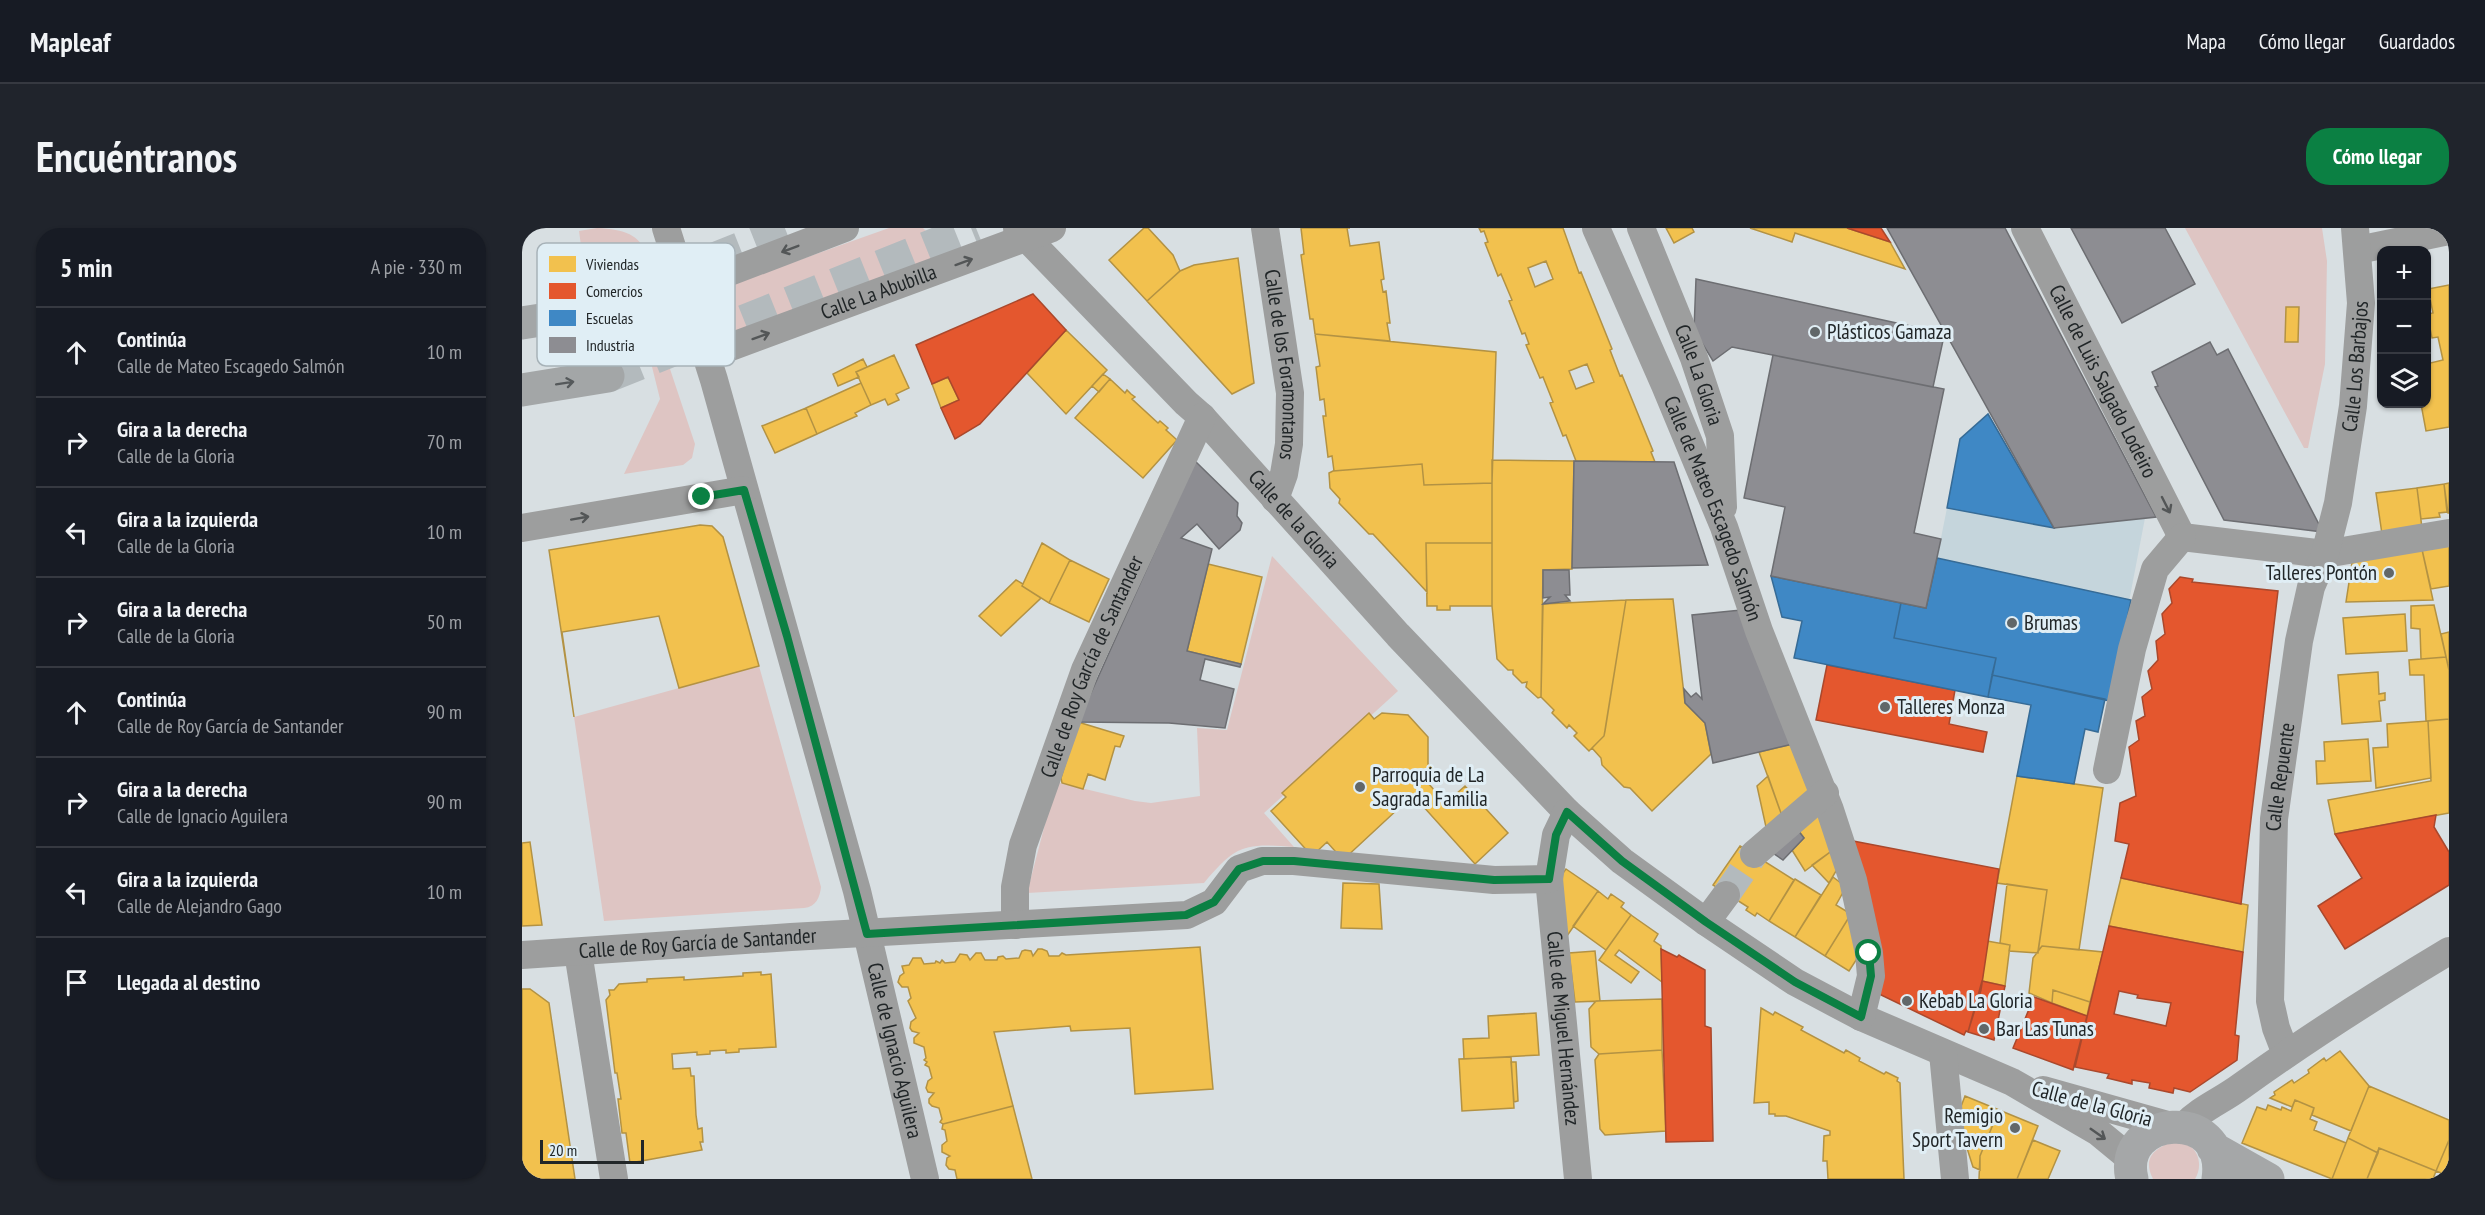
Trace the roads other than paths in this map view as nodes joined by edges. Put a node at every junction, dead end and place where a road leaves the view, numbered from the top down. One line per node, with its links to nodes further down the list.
1 (666, 228): 10 (street, Calle de Ignacio Aguilera)
2 (845, 228): 11 (street, one-way to 11)
3 (1265, 228): 20 (street, Calle de los Foramontanos)
4 (1596, 228): 22 (street, Calle de Mateo Escagedo Salmón)
5 (1641, 228): 22 (street, Calle La Gloria)
6 (2025, 228): 25 (street, Calle de Luis Salgado Lodeiro, one-way to 25)
7 (1032, 231): 14 (street, Calle La Abubilla, one-way to 7); 18 (street, Calle de la Gloria)
8 (2449, 231): 9 (street)
9 (2357, 239): 21 (street, Calle Los Barbajos)
10 (671, 243)
11 (735, 270)
12 (537, 321): 13 (highway)
13 (522, 323)
14 (735, 345)
15 (709, 366): 19 (street, Calle de Ignacio Aguilera)
16 (608, 376): 17 (highway, one-way to 16)
17 (522, 390)
18 (1202, 417): 20 (street, Calle de la Gloria); 34 (street, Calle de Roy García de Santander)
19 (744, 490): 23 (street, one-way to 19); 35 (street, Calle de Ignacio Aguilera)
20 (1275, 499): 29 (street, Calle de la Gloria)
21 (2338, 502): 26 (street, Calle Repuente)
22 (1724, 527): 28 (street, Calle de Mateo Escagedo Salmón)
23 (522, 528)
24 (2449, 533): 26 (street)
25 (2182, 537): 26 (street); 27 (street)
26 (2325, 554): 41 (street, Calle Repuente)
27 (2107, 770)
28 (1825, 793): 30 (street); 39 (street, Calle de Mateo Escagedo Salmón)
29 (1567, 812): 31 (street); 33 (street, Calle de la Gloria)
30 (1754, 854)
31 (1549, 879): 34 (street, Calle de Roy García de Santander); 47 (street, Calle de Miguel Hernández)
32 (1726, 895): 33 (street)
33 (1706, 922): 39 (street, Calle de la Gloria)
34 (1015, 925): 35 (street, Calle de Roy García de Santander)
35 (867, 934): 37 (street, Calle de Roy García de Santander); 46 (street, Calle de Ignacio Aguilera)
36 (2449, 951): 41 (street)
37 (578, 952): 38 (street, Calle de Roy García de Santander); 45 (street)
38 (522, 956)
39 (1861, 1017): 40 (street, Calle de la Gloria)
40 (1943, 1053): 42 (street, Calle de la Gloria); 48 (street)
41 (2286, 1054): 43 (street)
42 (2012, 1082): 43 (street, Calle de la Gloria); 44 (street, Calle de la Gloria, one-way to 44)
43 (2199, 1144): 44 (main road); 49 (main road)
44 (2131, 1173)
45 (614, 1179)
46 (925, 1179)
47 (1578, 1179)
48 (1955, 1179)
49 (2268, 1179)

